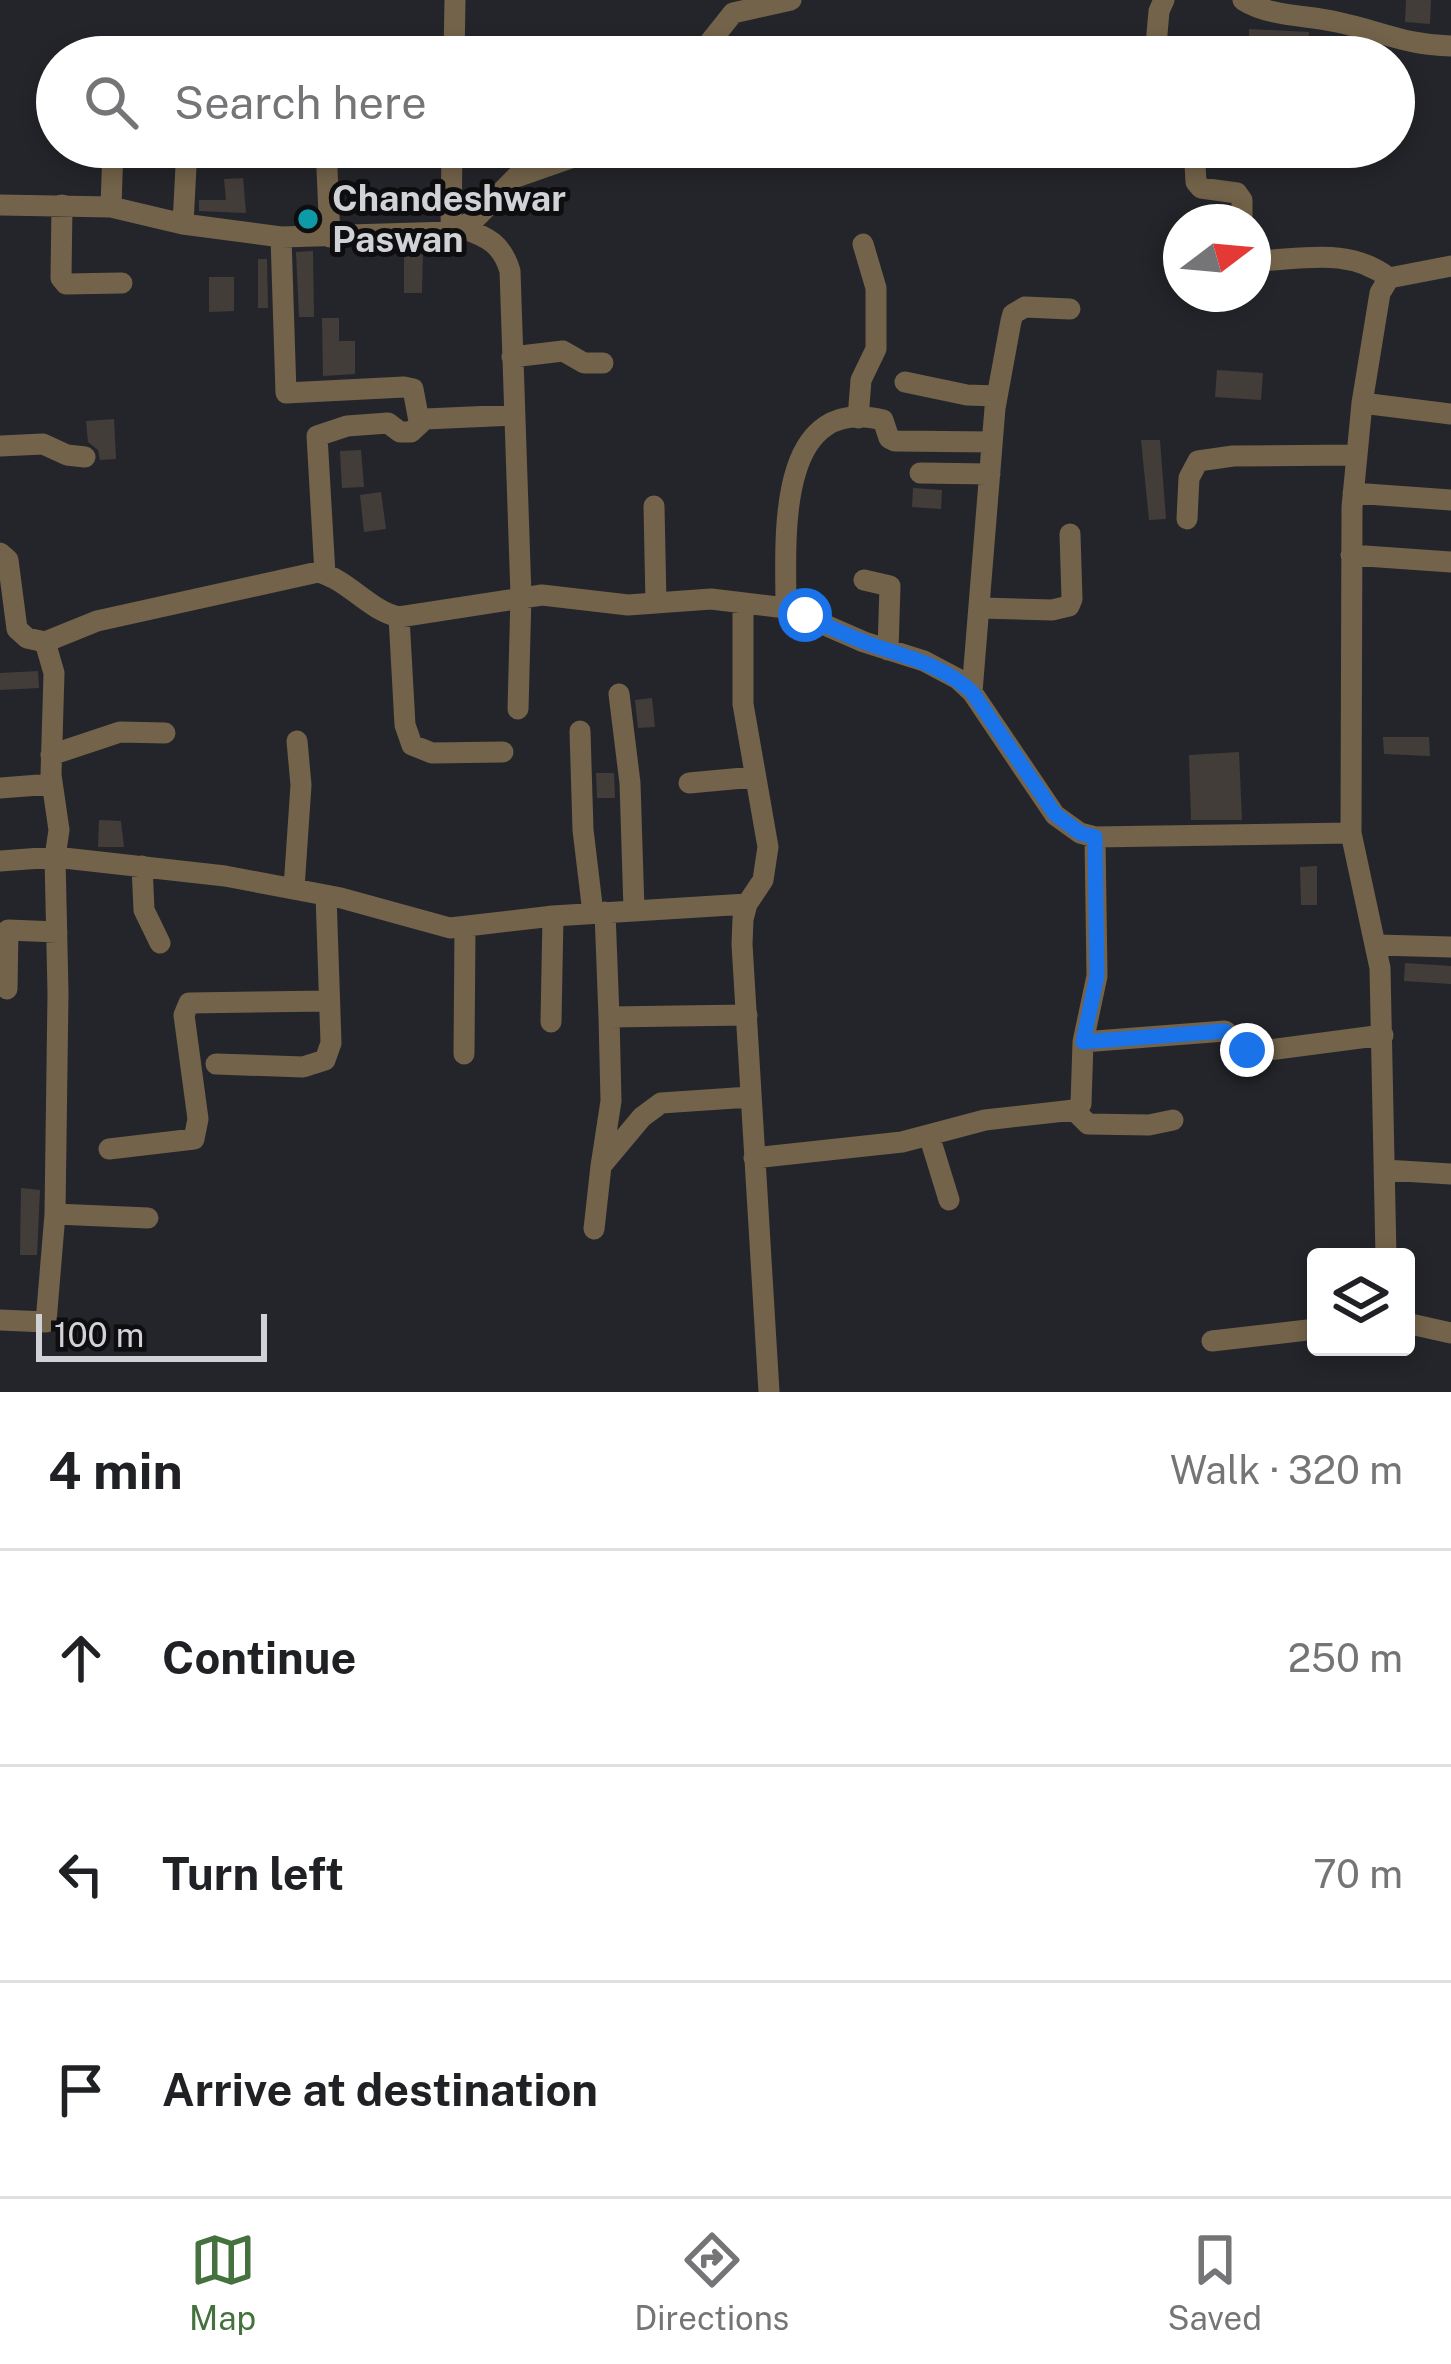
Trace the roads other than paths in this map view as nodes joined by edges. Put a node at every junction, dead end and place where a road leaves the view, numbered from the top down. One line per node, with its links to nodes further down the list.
1 (455, 0): 5 (street)
2 (791, 0): 6 (street)
3 (1164, 0): 7 (street)
4 (1243, 0): 8 (street)
5 (454, 36)
6 (715, 36)
7 (1157, 36)
8 (1383, 36)
9 (1415, 45): 10 (street)
10 (1451, 46)
11 (112, 168): 20 (street)
12 (186, 168): 21 (street)
13 (327, 168): 24 (street)
14 (453, 168): 22 (street)
15 (543, 168): 22 (street)
16 (1195, 168): 17 (street)
17 (1242, 204)
18 (0, 205): 19 (street)
19 (62, 205): 20 (street); 29 (street)
20 (111, 207): 21 (street)
21 (183, 224): 23 (street)
22 (456, 230): 24 (street); 31 (street)
23 (281, 237): 24 (street); 34 (street)
24 (330, 237)
25 (863, 244): 39 (street)
26 (1271, 260): 28 (street)
27 (1451, 266): 28 (street)
28 (1388, 278): 36 (street)
29 (122, 283)
30 (1070, 309): 35 (street)
31 (512, 357): 32 (street); 38 (street)
32 (603, 363)
33 (905, 382): 35 (street)
34 (340, 392): 40 (street); 41 (street)
35 (998, 396): 42 (street)
36 (1362, 403): 37 (street); 44 (street)
37 (1451, 414)
38 (515, 415): 40 (street); 58 (street)
39 (858, 418): 42 (street); 61 (street)
40 (419, 421): 41 (street)
41 (341, 428): 56 (street)
42 (992, 442): 47 (street)
43 (0, 446): 45 (street)
44 (1355, 455): 48 (street); 51 (street)
45 (85, 457)
46 (920, 473): 47 (street)
47 (990, 474): 62 (street)
48 (1353, 493): 49 (street); 54 (street)
49 (1451, 500)
50 (654, 506): 59 (street)
51 (1186, 519)
52 (1070, 534): 62 (street)
53 (0, 553): 64 (street)
54 (1351, 555): 55 (street); 78 (street)
55 (1451, 562)
56 (325, 574): 63 (street); 64 (street)
57 (865, 580): 65 (street)
58 (521, 596): 59 (street); 63 (street); 68 (street)
59 (656, 603): 60 (street)
60 (742, 603): 61 (street); 74 (street)
61 (786, 608): 65 (street)
62 (981, 608): 66 (street)
63 (399, 617): 72 (street)
64 (46, 642): 73 (street)
65 (888, 650): 66 (street)
66 (972, 692): 79 (street)
67 (619, 694): 86 (street)
68 (518, 709)
69 (580, 731): 87 (street)
70 (165, 734): 73 (street)
71 (297, 741): 83 (street)
72 (503, 752)
73 (51, 755): 76 (street)
74 (754, 777): 75 (street); 85 (street)
75 (689, 783)
76 (52, 784): 77 (street); 80 (street)
77 (0, 788)
78 (1351, 833): 79 (street); 92 (street)
79 (1095, 837): 100 (street)
80 (55, 857): 81 (street); 82 (street); 90 (street)
81 (0, 861)
82 (142, 866): 83 (street); 91 (street)
83 (294, 888): 84 (street)
84 (326, 895): 89 (street); 95 (street)
85 (747, 904): 86 (street); 96 (street)
86 (634, 910): 87 (street)
87 (599, 913): 88 (street); 97 (street)
88 (553, 916): 89 (street); 98 (street)
89 (465, 928): 101 (street)
90 (57, 932): 94 (street); 113 (street)
91 (160, 943)
92 (1377, 945): 93 (street); 99 (street)
93 (1451, 947)
94 (7, 989)
95 (328, 1001): 102 (street); 107 (street)
96 (747, 1015): 97 (street); 103 (street)
97 (609, 1017): 109 (street)
98 (551, 1022)
99 (1383, 1035): 100 (street); 110 (street)
100 (1083, 1042): 104 (street)
101 (464, 1054)
102 (216, 1064)
103 (750, 1097): 108 (street); 109 (street)
104 (1074, 1110): 105 (street); 106 (street)
105 (1173, 1120)
106 (929, 1135): 108 (street); 112 (street)
107 (109, 1149)
108 (754, 1158): 122 (street)
109 (601, 1166): 115 (street)
110 (1385, 1170): 111 (street); 116 (street)
111 (1451, 1174)
112 (949, 1200)
113 (55, 1214): 114 (street); 117 (street)
114 (148, 1218)
115 (594, 1229)
116 (1386, 1248)
117 (0, 1320)
118 (1415, 1325): 120 (street)
119 (1307, 1330): 121 (street)
120 (1451, 1334)
121 (1212, 1341)
122 (770, 1392)

